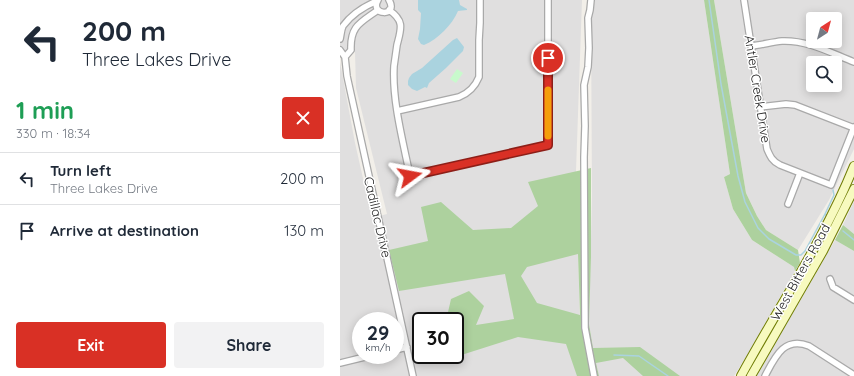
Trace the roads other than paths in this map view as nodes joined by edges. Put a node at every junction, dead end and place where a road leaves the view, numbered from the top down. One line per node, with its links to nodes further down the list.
1 (378, 0): 7 (street); 9 (street)
2 (389, 0): 8 (street)
3 (480, 0): 19 (street)
4 (548, 0): 19 (street)
5 (591, 0): 35 (street)
6 (744, 0): 14 (street, Antler Creek Drive)
7 (378, 10): 8 (street); 10 (street)
8 (389, 10): 19 (street)
9 (356, 14): 10 (street); 11 (street)
10 (362, 21): 12 (street)
11 (340, 36): 12 (street); 13 (street)
12 (351, 38): 16 (street)
13 (340, 39)
14 (751, 46): 17 (street); 18 (street, Antler Creek Drive)
15 (340, 50): 16 (street)
16 (342, 57): 29 (street, Cadillac Drive)
17 (854, 62)
18 (760, 107): 20 (street); 22 (street, Antler Creek Drive)
19 (397, 111)
20 (854, 128): 22 (street, Antler Creek Drive)
21 (854, 166): 25 (main road, West Bitters Road)
22 (800, 173): 24 (street)
23 (854, 189): 26 (main road, West Bitters Road)
24 (788, 204)
25 (816, 246): 26 (main road); 36 (main road, West Bitters Road)
26 (823, 251): 37 (main road, West Bitters Road)
27 (830, 279): 28 (street)
28 (854, 300)
29 (407, 347): 30 (street); 34 (street, Cadillac Drive)
30 (404, 348)
31 (352, 360): 32 (street)
32 (340, 363)
33 (854, 375): 38 (street)
34 (413, 376)
35 (594, 376)
36 (741, 376)
37 (751, 376)
38 (765, 376)

